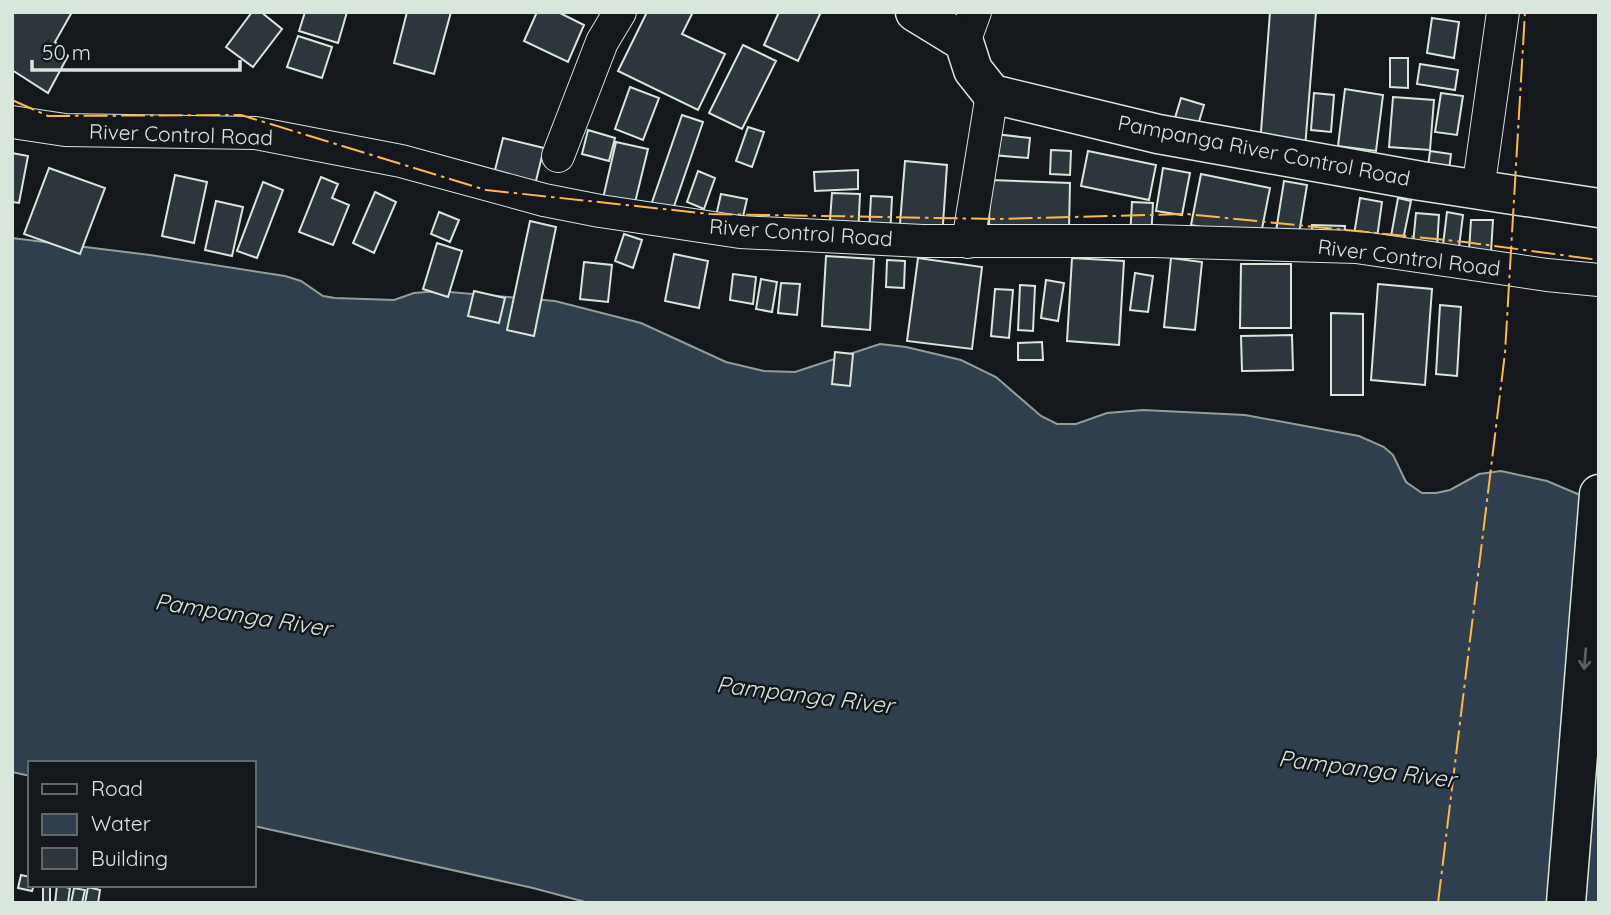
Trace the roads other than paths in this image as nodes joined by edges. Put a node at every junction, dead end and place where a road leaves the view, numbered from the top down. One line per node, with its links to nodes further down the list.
1 (620, 12): 7 (street)
2 (915, 12): 4 (main road)
3 (1503, 12): 8 (street)
4 (969, 27): 5 (main road)
5 (992, 94): 8 (main road, Pampanga River Control Road); 10 (street)
6 (12, 122): 10 (street, River Control Road)
7 (558, 156)
8 (1478, 190): 9 (main road, Pampanga River Control Road)
9 (1599, 208)
10 (968, 242): 11 (street, River Control Road)
11 (1599, 280)
12 (1599, 494): 13 (main road, one-way to 13)
13 (1566, 903)

